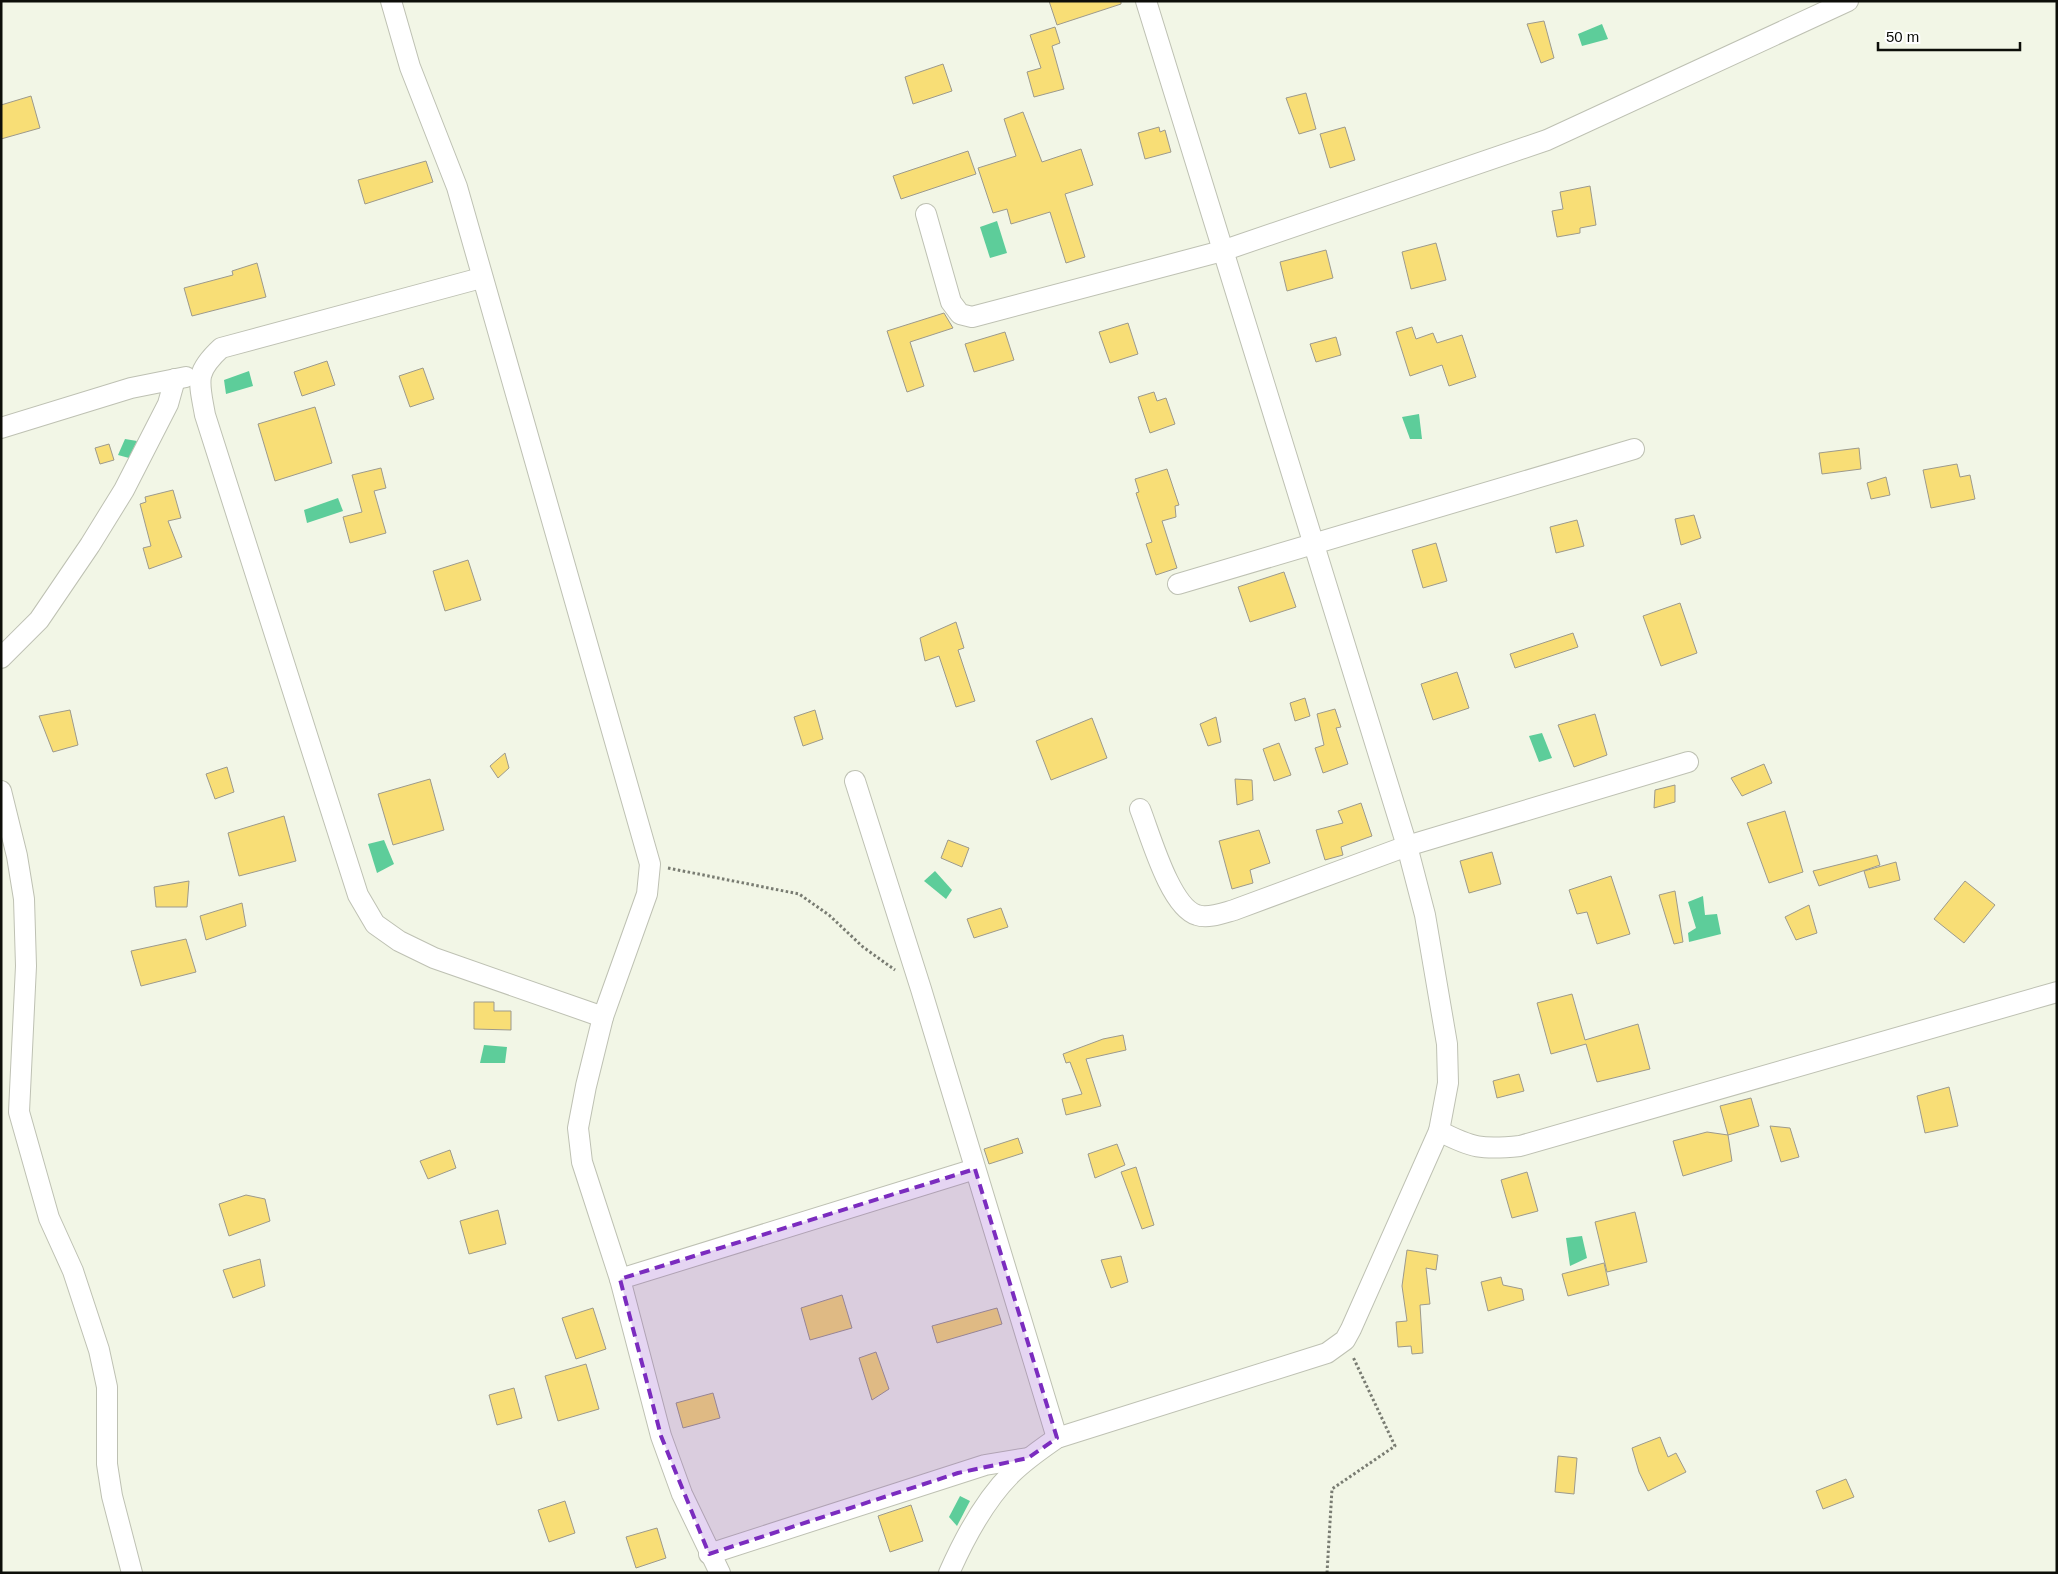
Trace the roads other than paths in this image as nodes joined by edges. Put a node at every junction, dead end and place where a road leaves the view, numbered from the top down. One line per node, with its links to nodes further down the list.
1 (391, 1): 6 (street)
2 (1146, 1): 5 (street)
3 (1848, 1): 5 (street)
4 (926, 214): 5 (street)
5 (1222, 251): 11 (street)
6 (481, 278): 7 (street); 20 (street)
7 (201, 376): 8 (street); 20 (street)
8 (175, 379): 9 (street); 13 (street)
9 (1, 428)
10 (1634, 449): 11 (street)
11 (1312, 545): 12 (street); 18 (street)
12 (1178, 584)
13 (1, 658)
14 (1688, 762): 18 (street)
15 (855, 781): 22 (street)
16 (1, 791): 27 (street)
17 (1140, 809): 18 (street)
18 (1407, 846): 21 (street)
19 (2057, 992): 21 (street)
20 (603, 1017): 23 (street)
21 (1439, 1131): 24 (street)
22 (975, 1169): 23 (street); 24 (street)
23 (620, 1278): 26 (street)
24 (1056, 1438): 25 (street)
25 (1028, 1458): 26 (street); 29 (street)
26 (709, 1554): 28 (street)
27 (132, 1573)
28 (720, 1573)
29 (949, 1573)

